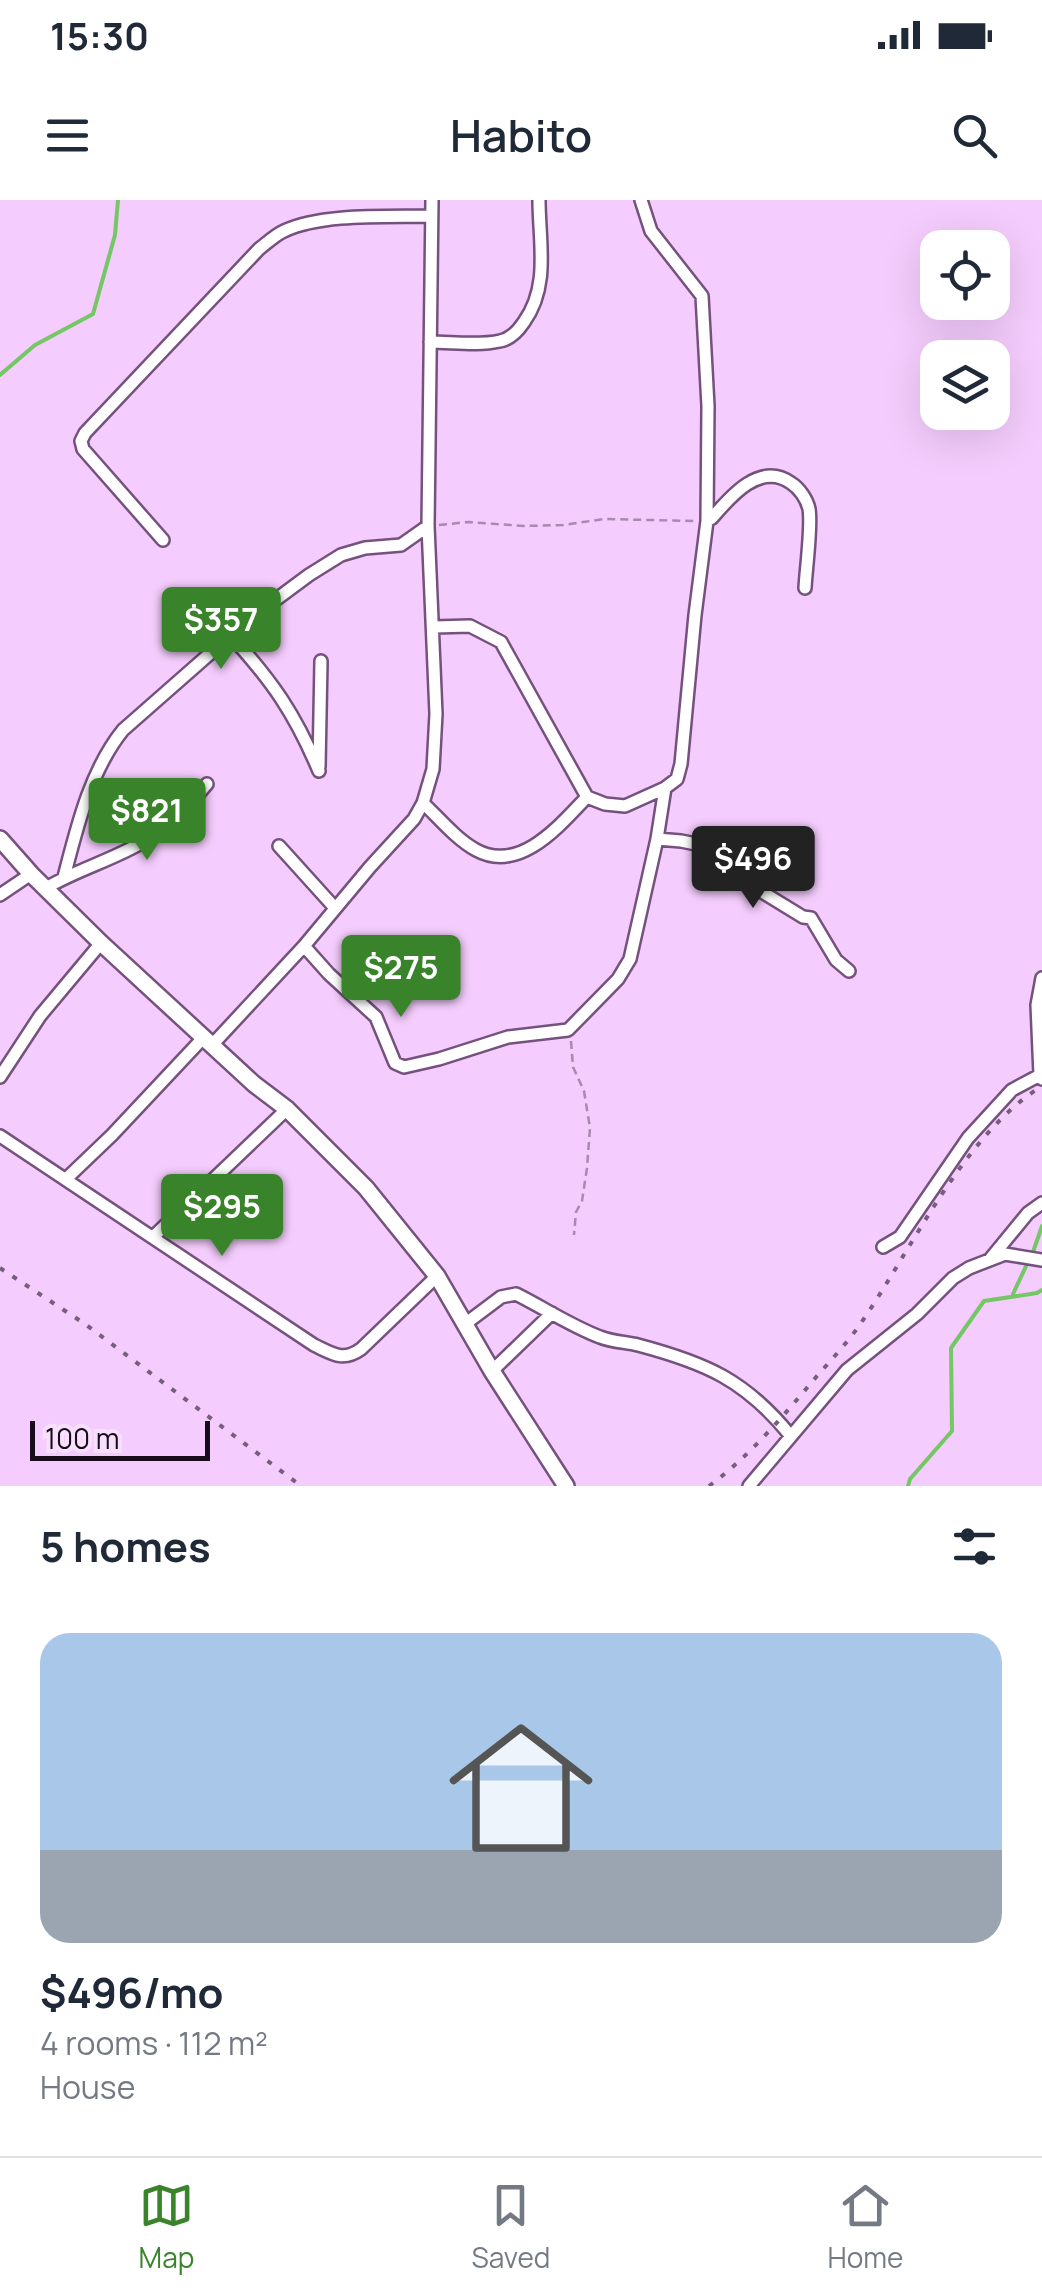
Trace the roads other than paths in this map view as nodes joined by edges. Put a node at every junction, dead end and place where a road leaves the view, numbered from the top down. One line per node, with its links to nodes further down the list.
1 (432, 200): 4 (street)
2 (540, 200): 5 (street)
3 (641, 200): 6 (street)
4 (431, 216): 5 (street); 8 (street)
5 (430, 342): 7 (street)
6 (707, 521): 9 (street); 14 (street)
7 (428, 526): 10 (street); 11 (street)
8 (163, 540)
9 (805, 588)
10 (434, 627): 15 (street); 16 (street)
11 (231, 636): 12 (street); 21 (street)
12 (321, 661)
13 (207, 784): 21 (street)
14 (665, 788): 15 (street); 18 (street)
15 (588, 797): 16 (street)
16 (424, 802): 24 (street)
17 (0, 840): 20 (main road)
18 (658, 840): 26 (street); 27 (street)
19 (279, 846): 24 (street)
20 (31, 874): 22 (main road); 23 (street)
21 (64, 878): 22 (street)
22 (46, 888): 25 (main road)
23 (0, 895)
24 (335, 908): 26 (street)
25 (101, 943): 29 (main road); 31 (street)
26 (304, 946): 29 (street)
27 (849, 971)
28 (1042, 978): 30 (street)
29 (208, 1040): 32 (main road); 34 (street)
30 (1041, 1077): 37 (street)
31 (0, 1078)
32 (287, 1110): 36 (street); 40 (main road)
33 (0, 1136): 34 (street)
34 (66, 1179): 36 (street)
35 (1042, 1203): 39 (street)
36 (153, 1238): 40 (street)
37 (884, 1247)
38 (1042, 1260): 39 (street)
39 (989, 1261): 44 (street)
40 (437, 1276): 42 (main road)
41 (552, 1313): 42 (street); 43 (street); 44 (street)
42 (465, 1324): 43 (main road)
43 (492, 1371): 45 (main road)
44 (790, 1435): 46 (street)
45 (566, 1486)
46 (749, 1486)

